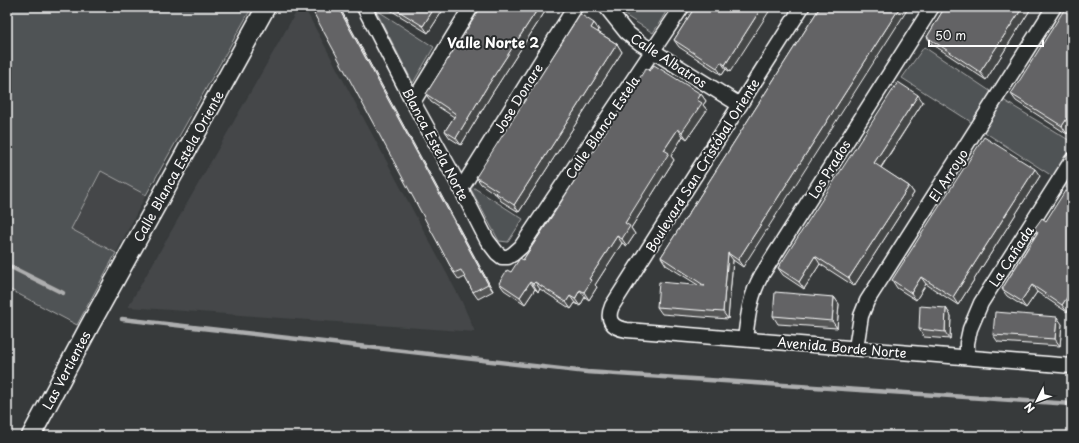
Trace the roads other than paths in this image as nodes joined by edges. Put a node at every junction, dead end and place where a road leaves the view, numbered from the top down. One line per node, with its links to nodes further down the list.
1 (266, 7): 17 (street, Calle Blanca Estela Oriente)
2 (471, 7): 11 (street)
3 (575, 7): 14 (street, Jose Donare)
4 (606, 7): 10 (street, Calle Albatros)
5 (682, 7): 10 (street, Calle Blanca Estela)
6 (802, 7): 12 (street, Boulevard San Cristóbal Oriente)
7 (932, 7): 18 (street, Los Prados)
8 (1054, 7): 19 (street, El Arroyo)
9 (366, 8): 11 (street, Blanca Estela Norte)
10 (652, 51): 12 (street, Calle Albatros); 15 (street, Calle Blanca Estela)
11 (413, 102): 14 (street, Blanca Estela Norte)
12 (740, 105): 16 (street, Boulevard San Cristóbal Oriente)
13 (1072, 160): 20 (street, La Cañada)
14 (461, 189): 15 (street, Blanca Estela Norte)
15 (521, 247)
16 (613, 324): 18 (street, Avenida Borde Norte)
17 (90, 325): 22 (street, Las Vertientes)
18 (745, 339): 19 (street, Avenida Borde Norte)
19 (856, 348): 20 (street, Avenida Borde Norte)
20 (967, 357): 21 (street, Avenida Borde Norte)
21 (1072, 366)
22 (31, 436)

